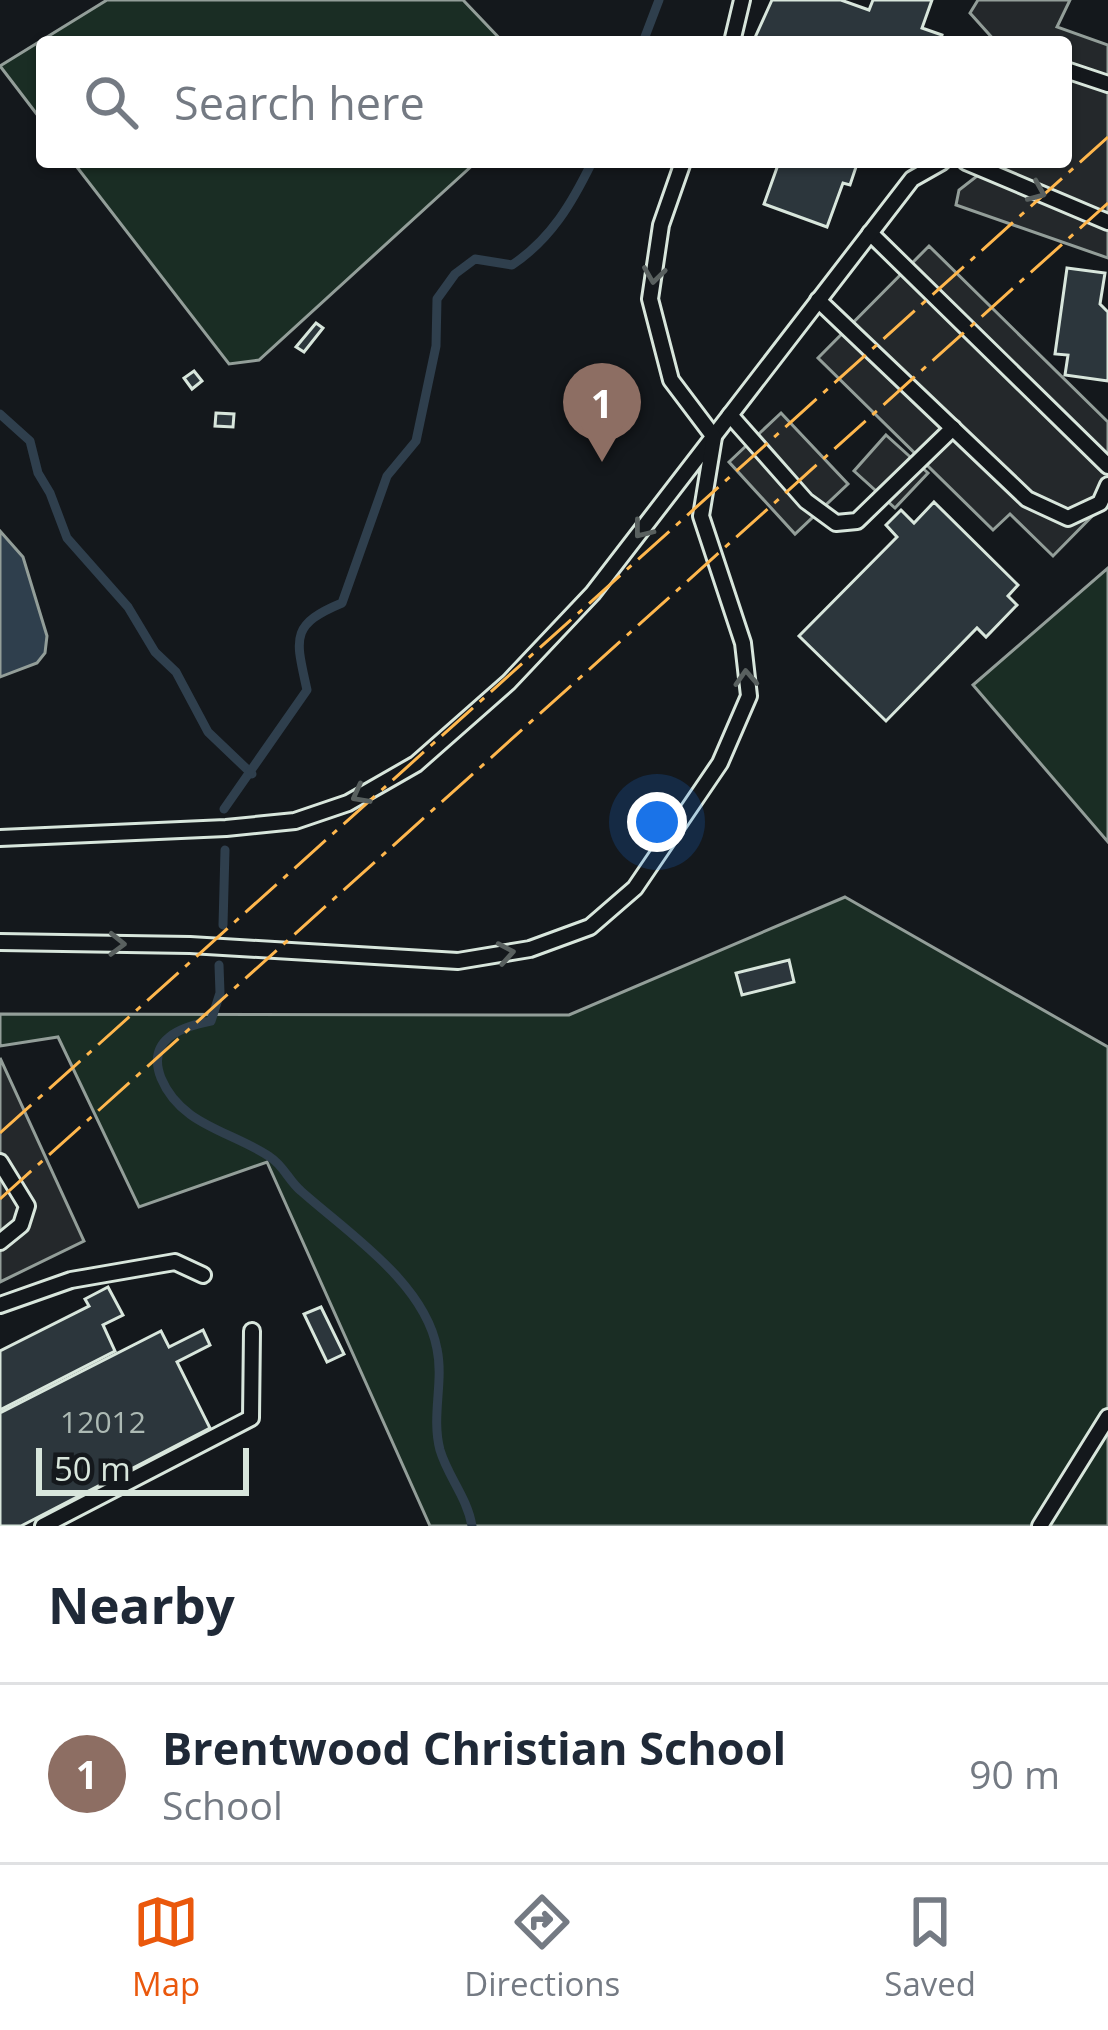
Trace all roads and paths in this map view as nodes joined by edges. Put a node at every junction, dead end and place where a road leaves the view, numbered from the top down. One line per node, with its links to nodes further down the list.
1 (742, 0): 2 (lane)
2 (733, 36)
3 (1072, 72): 4 (lane)
4 (1108, 84)
5 (681, 168): 13 (lane, one-way to 13)
6 (931, 168): 9 (lane)
7 (980, 168): 8 (lane, one-way to 8)
8 (1108, 222)
9 (870, 232): 10 (lane); 14 (lane)
10 (818, 300): 11 (lane); 12 (lane)
11 (730, 415): 12 (lane); 13 (lane)
12 (953, 428): 15 (lane)
13 (713, 437): 16 (lane, one-way to 16); 17 (lane, one-way to 13)
14 (1108, 466)
15 (1108, 485)
16 (0, 838)
17 (0, 942)
18 (0, 1162): 19 (lane)
19 (0, 1242)
20 (203, 1275): 21 (lane)
21 (0, 1305)
22 (252, 1331): 24 (lane)
23 (1108, 1417): 25 (lane)
24 (44, 1526)
25 (1040, 1526)

